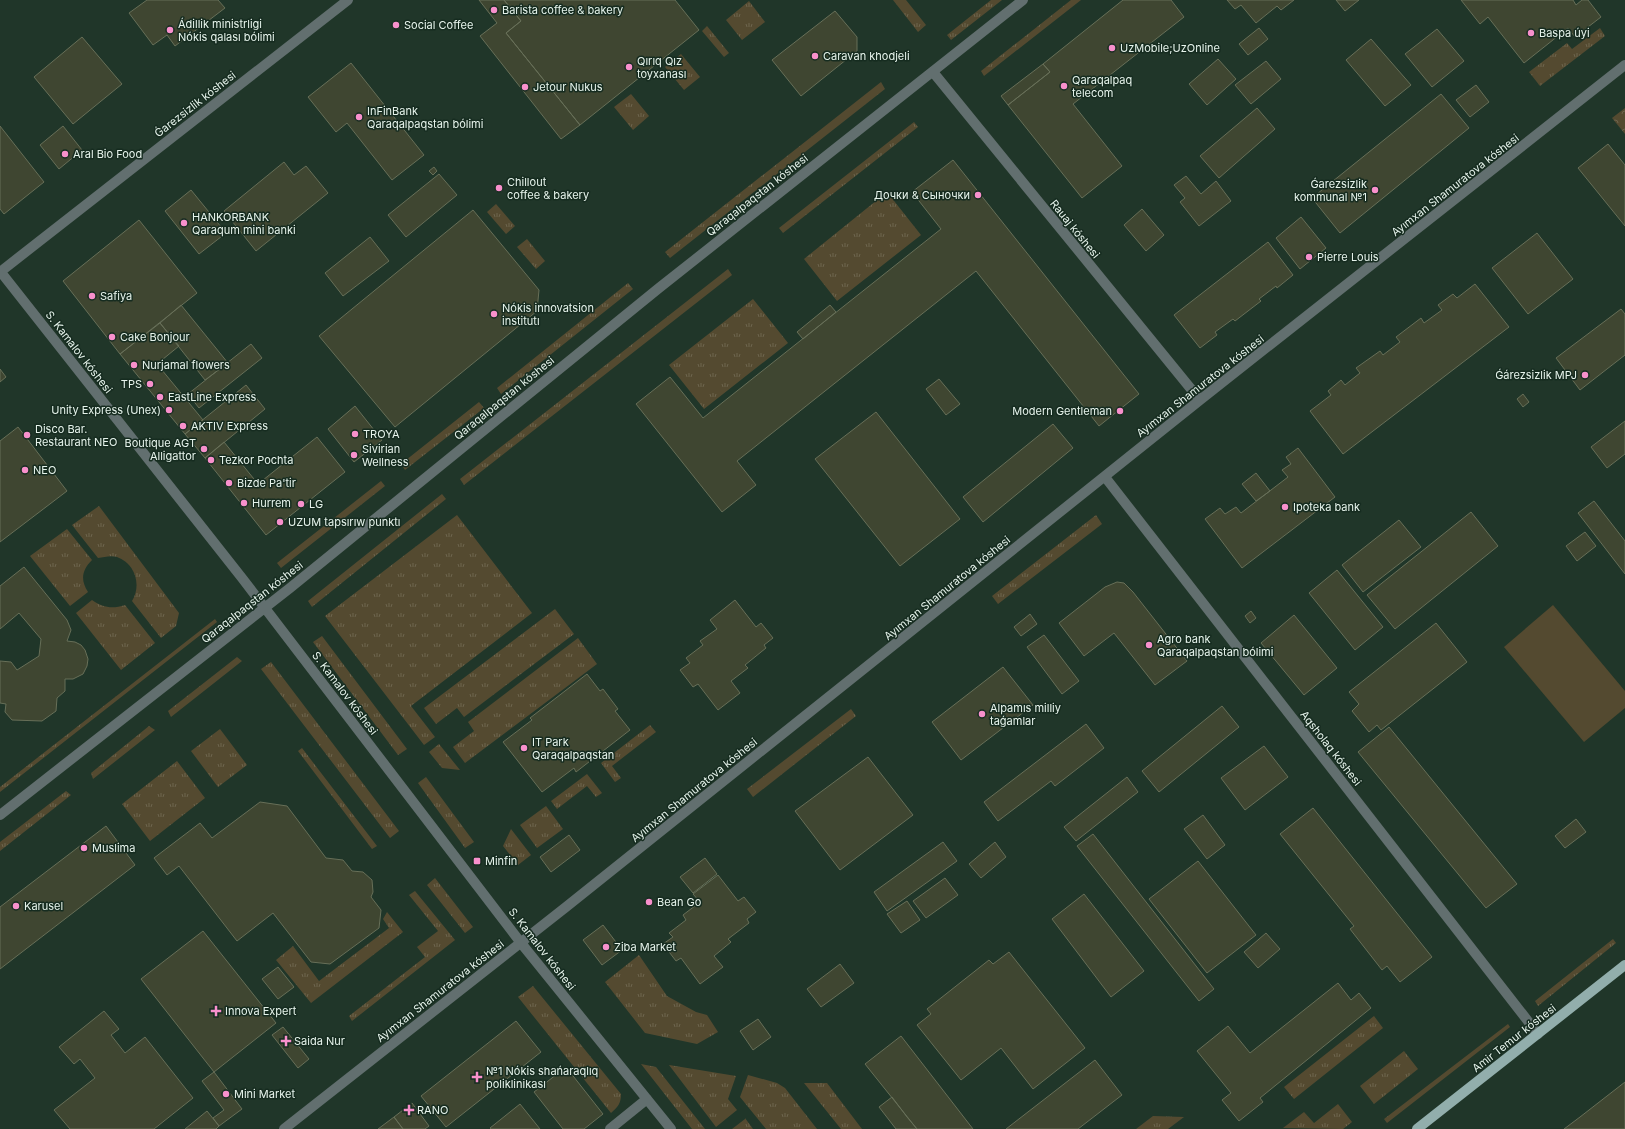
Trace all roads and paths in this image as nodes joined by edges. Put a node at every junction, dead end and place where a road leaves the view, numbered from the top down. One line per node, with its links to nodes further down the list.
1 (348, 0): 5 (street, Ǵarezsizlik kóshesi)
2 (1023, 0): 4 (street, Qaraqalpaqstan kóshesi)
3 (1625, 65): 6 (street, Ayımxan Shamuratova kóshesi)
4 (932, 72): 6 (street, Rauaj kóshesi); 8 (street, Qaraqalpaqstan kóshesi)
5 (0, 272): 8 (street, S. Kamalov kóshesi)
6 (1200, 400): 7 (street, Ayımxan Shamuratova kóshesi)
7 (1105, 477): 10 (street, Ayımxan Shamuratova kóshesi); 12 (street, Aqsholaq kóshesi)
8 (265, 608): 9 (street, Qaraqalpaqstan kóshesi); 10 (street, S. Kamalov kóshesi)
9 (0, 815)
10 (521, 943): 13 (street, S. Kamalov kóshesi); 14 (street, Ayımxan Shamuratova kóshesi)
11 (1625, 965): 12 (main road, Amir Temur kóshesi)
12 (1538, 1034): 17 (main road, Amir Temur kóshesi)
13 (647, 1099): 15 (street); 16 (street, S. Kamalov kóshesi)
14 (284, 1129)
15 (610, 1129)
16 (671, 1129)
17 (1417, 1129)

